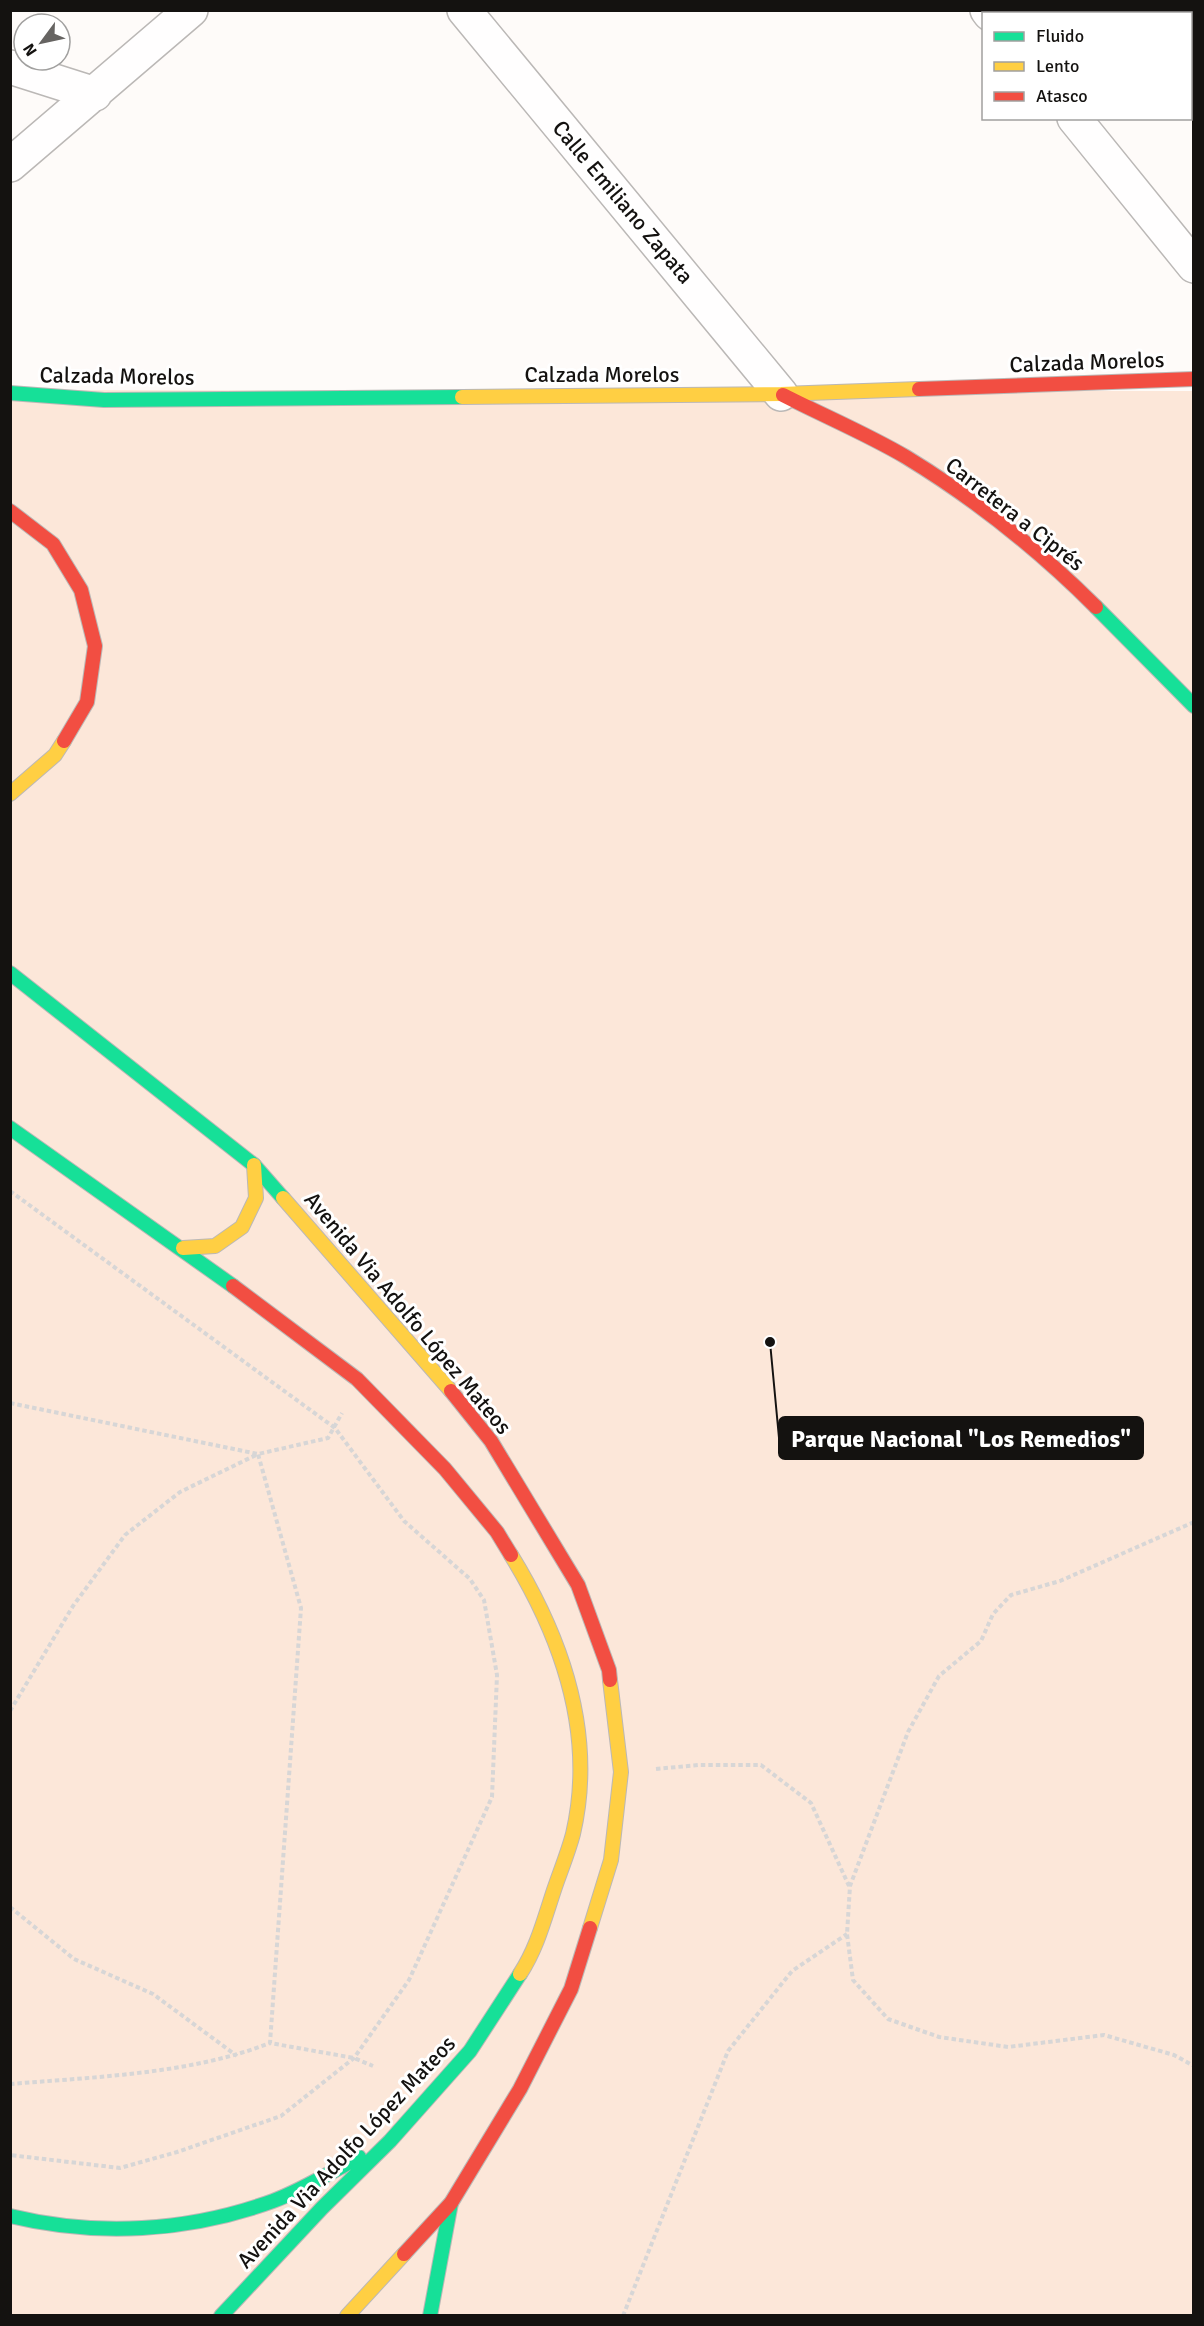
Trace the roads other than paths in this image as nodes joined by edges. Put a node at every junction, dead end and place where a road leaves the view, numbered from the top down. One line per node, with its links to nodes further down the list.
1 (191, 10): 4 (street)
2 (464, 10): 10 (street, Calle Emiliano Zapata)
3 (10, 67): 4 (street)
4 (95, 94): 6 (street)
5 (1076, 120): 7 (street)
6 (10, 165)
7 (1194, 266)
8 (1194, 379): 10 (main road, Calzada Morelos)
9 (10, 393): 10 (main road, Calzada Morelos)
10 (781, 394): 12 (main road, Carretera a Ciprés)
11 (10, 511): 13 (main road)
12 (1194, 706)
13 (10, 794)
14 (10, 973): 16 (main road, Avenida Via Adolfo López Mateos)
15 (10, 1128): 17 (main road, Avenida Via Adolfo López Mateos)
16 (254, 1166): 17 (main road); 19 (main road, Avenida Via Adolfo López Mateos)
17 (183, 1248): 18 (main road, Avenida Via Adolfo López Mateos)
18 (390, 2141): 20 (main road); 21 (main road, Avenida Via Adolfo López Mateos)
19 (451, 2203): 22 (main road, Avenida Via Adolfo López Mateos); 23 (main road)
20 (10, 2216)
21 (221, 2316)
22 (347, 2316)
23 (430, 2316)

